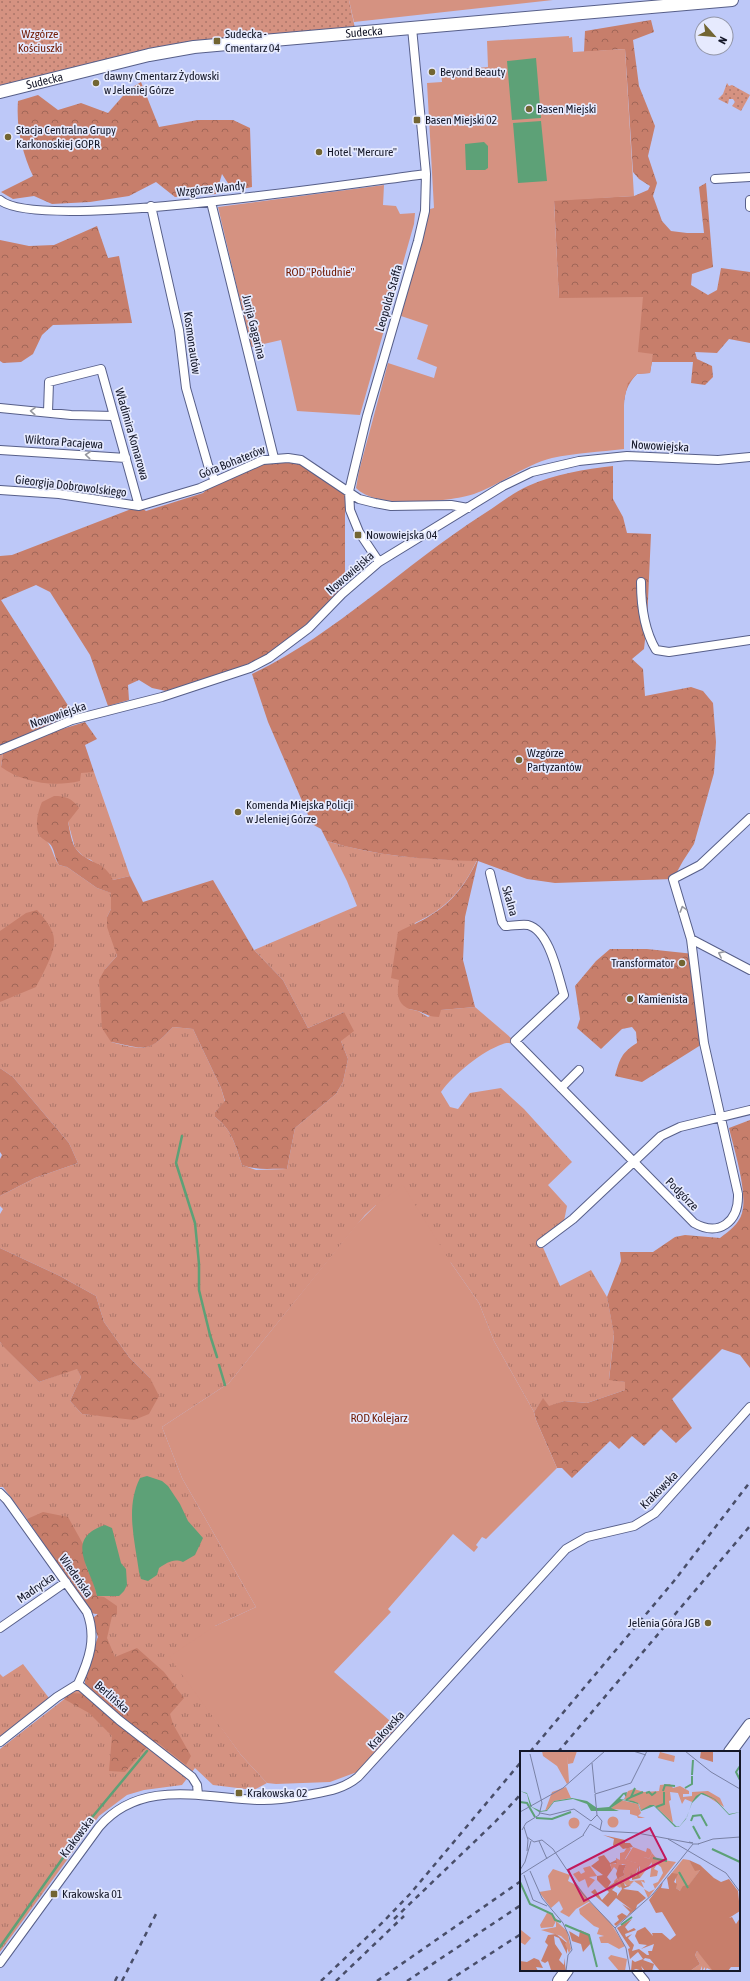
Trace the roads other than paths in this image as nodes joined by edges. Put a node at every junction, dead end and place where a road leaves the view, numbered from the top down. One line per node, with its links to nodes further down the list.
1 (732, 0): 2 (street, Sudecka)
2 (412, 28): 3 (street, Sudecka); 4 (street, Leopolda Staffa)
3 (0, 92)
4 (426, 174): 9 (street, Wzgórze Wandy); 21 (street, Leopolda Staffa)
5 (750, 177): 6 (street)
6 (715, 179)
7 (0, 200): 10 (street, Wzgórze Wandy)
8 (750, 200): 11 (street)
9 (211, 202): 10 (street, Wzgórze Wandy); 18 (street, Jurija Gagarina)
10 (151, 206): 19 (street, Kosmonautów)
11 (750, 207)
12 (0, 408): 13 (street, one-way to 12)
13 (48, 412): 14 (street); 14 (street, Władimira Komarowa)
14 (113, 416): 17 (street, Władimira Komarowa)
15 (0, 450): 17 (street, Wiktora Pacajewa, one-way to 15)
16 (750, 456): 23 (street, Nowowiejska)
17 (126, 458): 22 (street, Władimira Komarowa)
18 (274, 458): 19 (street, Góra Bohaterów); 21 (street, Góra Bohaterów)
19 (215, 481): 22 (street, Góra Bohaterów)
20 (0, 490): 22 (street, Gieorgija Dobrowolskiego)
21 (349, 491): 23 (street, Góra Bohaterów); 24 (street, Leopolda Staffa)
22 (139, 506)
23 (468, 508): 24 (street, Nowowiejska)
24 (379, 562): 27 (street, Nowowiejska)
25 (641, 582): 26 (street)
26 (750, 640)
27 (0, 750)
28 (750, 818): 30 (street, Podgórze, one-way to 28)
29 (490, 873): 32 (street, Skalna)
30 (692, 939): 31 (street, one-way to 30); 36 (street, Podgórze)
31 (750, 970)
32 (564, 995): 34 (street, Podgórze)
33 (579, 1070): 34 (street)
34 (561, 1088): 37 (street, Podgórze)
35 (750, 1110): 36 (street)
36 (720, 1116): 37 (street); 37 (street, Podgórze)
37 (633, 1162): 38 (street)
38 (541, 1243)
39 (750, 1407): 47 (street, Krakowska)
40 (0, 1493): 41 (street, Wiedeńska)
41 (66, 1582): 42 (street, Madrycka); 43 (street, Wiedeńska)
42 (0, 1628)
43 (78, 1684): 45 (street, Berlińska); 47 (street, Berlińska)
44 (750, 1725): 46 (street)
45 (0, 1742)
46 (731, 1751)
47 (198, 1794): 48 (street, Krakowska)
48 (0, 1963)
49 (566, 1971): 51 (street)
50 (637, 1971): 52 (street)
51 (559, 1981)
52 (645, 1981)

